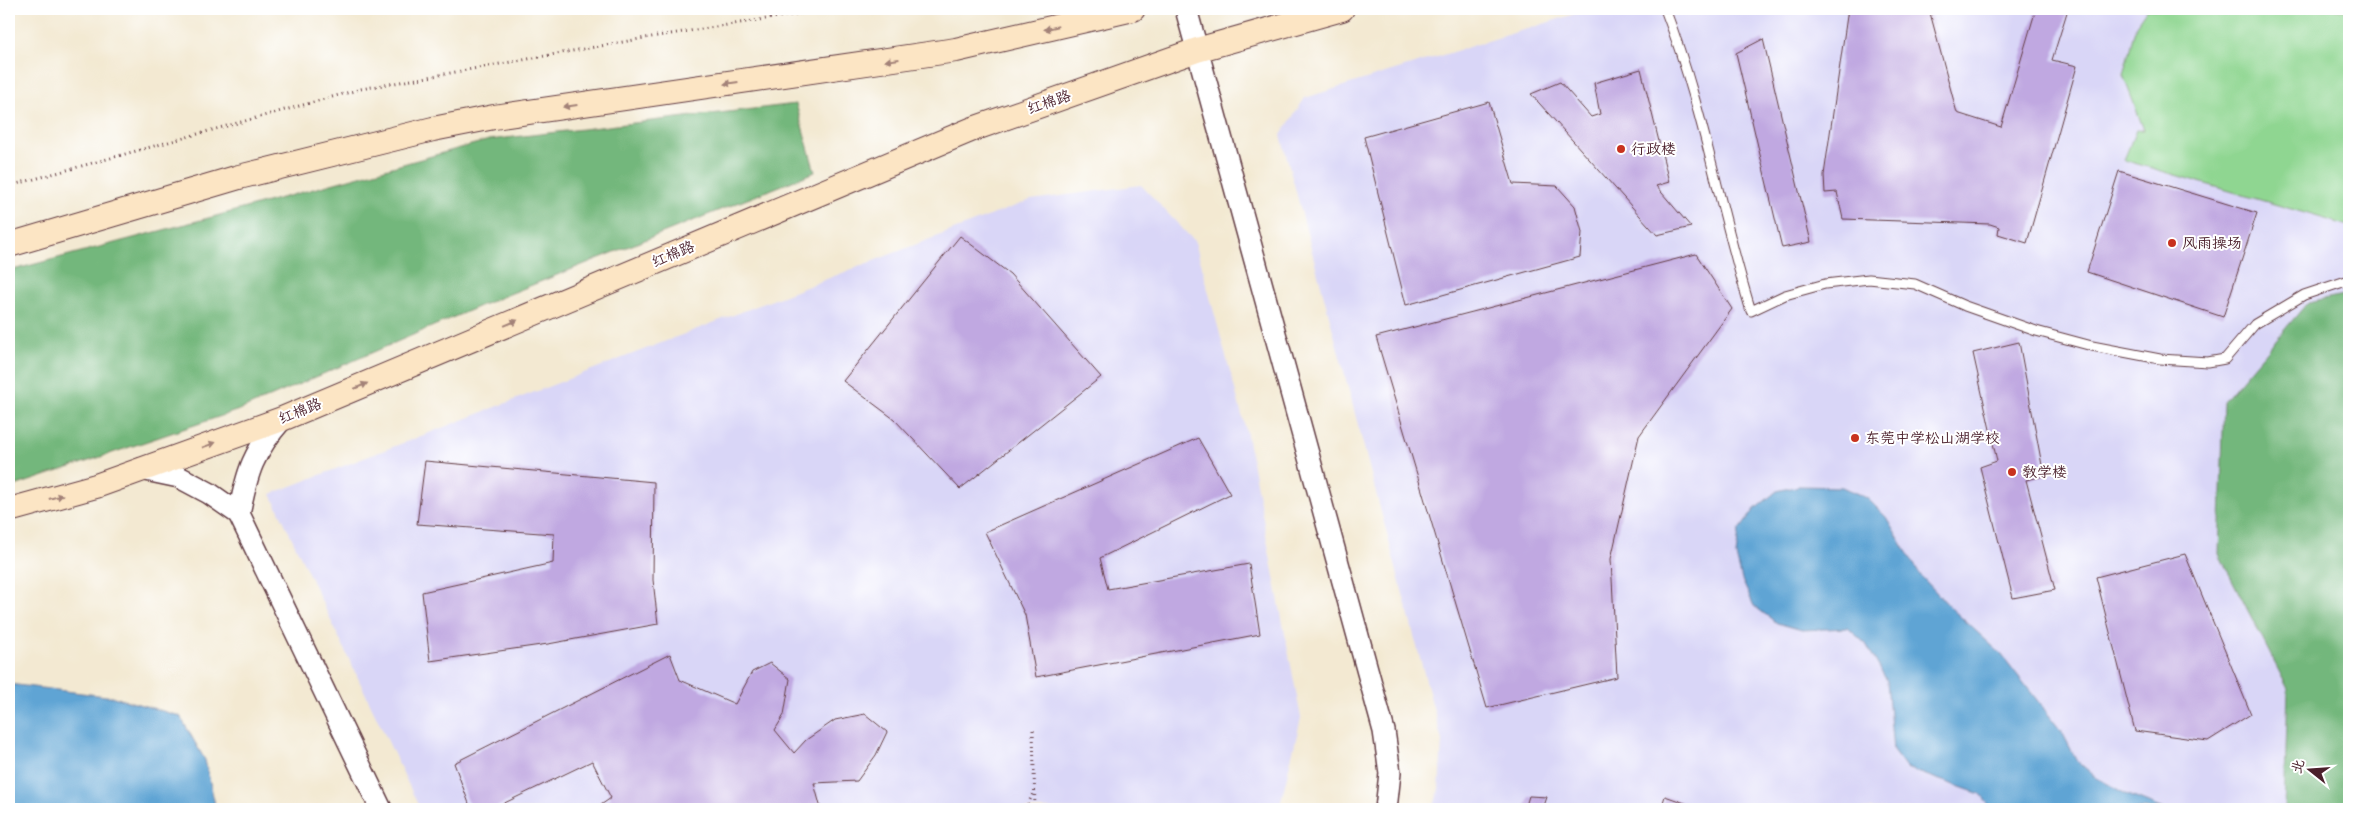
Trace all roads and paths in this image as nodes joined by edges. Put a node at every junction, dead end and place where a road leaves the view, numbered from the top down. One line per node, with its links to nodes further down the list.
1 (829, 9): 7 (path)
2 (1132, 9): 8 (main road, one-way to 8)
3 (1186, 9): 6 (street)
4 (1342, 9): 6 (main road, 红棉路)
5 (1665, 9): 9 (lane)
6 (1197, 50): 10 (main road, 红棉路, one-way to 6); 19 (street)
7 (9, 186)
8 (9, 245)
9 (2349, 280)
10 (282, 418): 11 (main road, 红棉路, one-way to 10); 13 (street)
11 (142, 469): 12 (main road, 红棉路, one-way to 11); 13 (street)
12 (9, 510)
13 (239, 514): 16 (street)
14 (1033, 730): 15 (path)
15 (1034, 790): 17 (path); 18 (path)
16 (382, 809)
17 (1026, 809)
18 (1035, 809)
19 (1386, 809)

